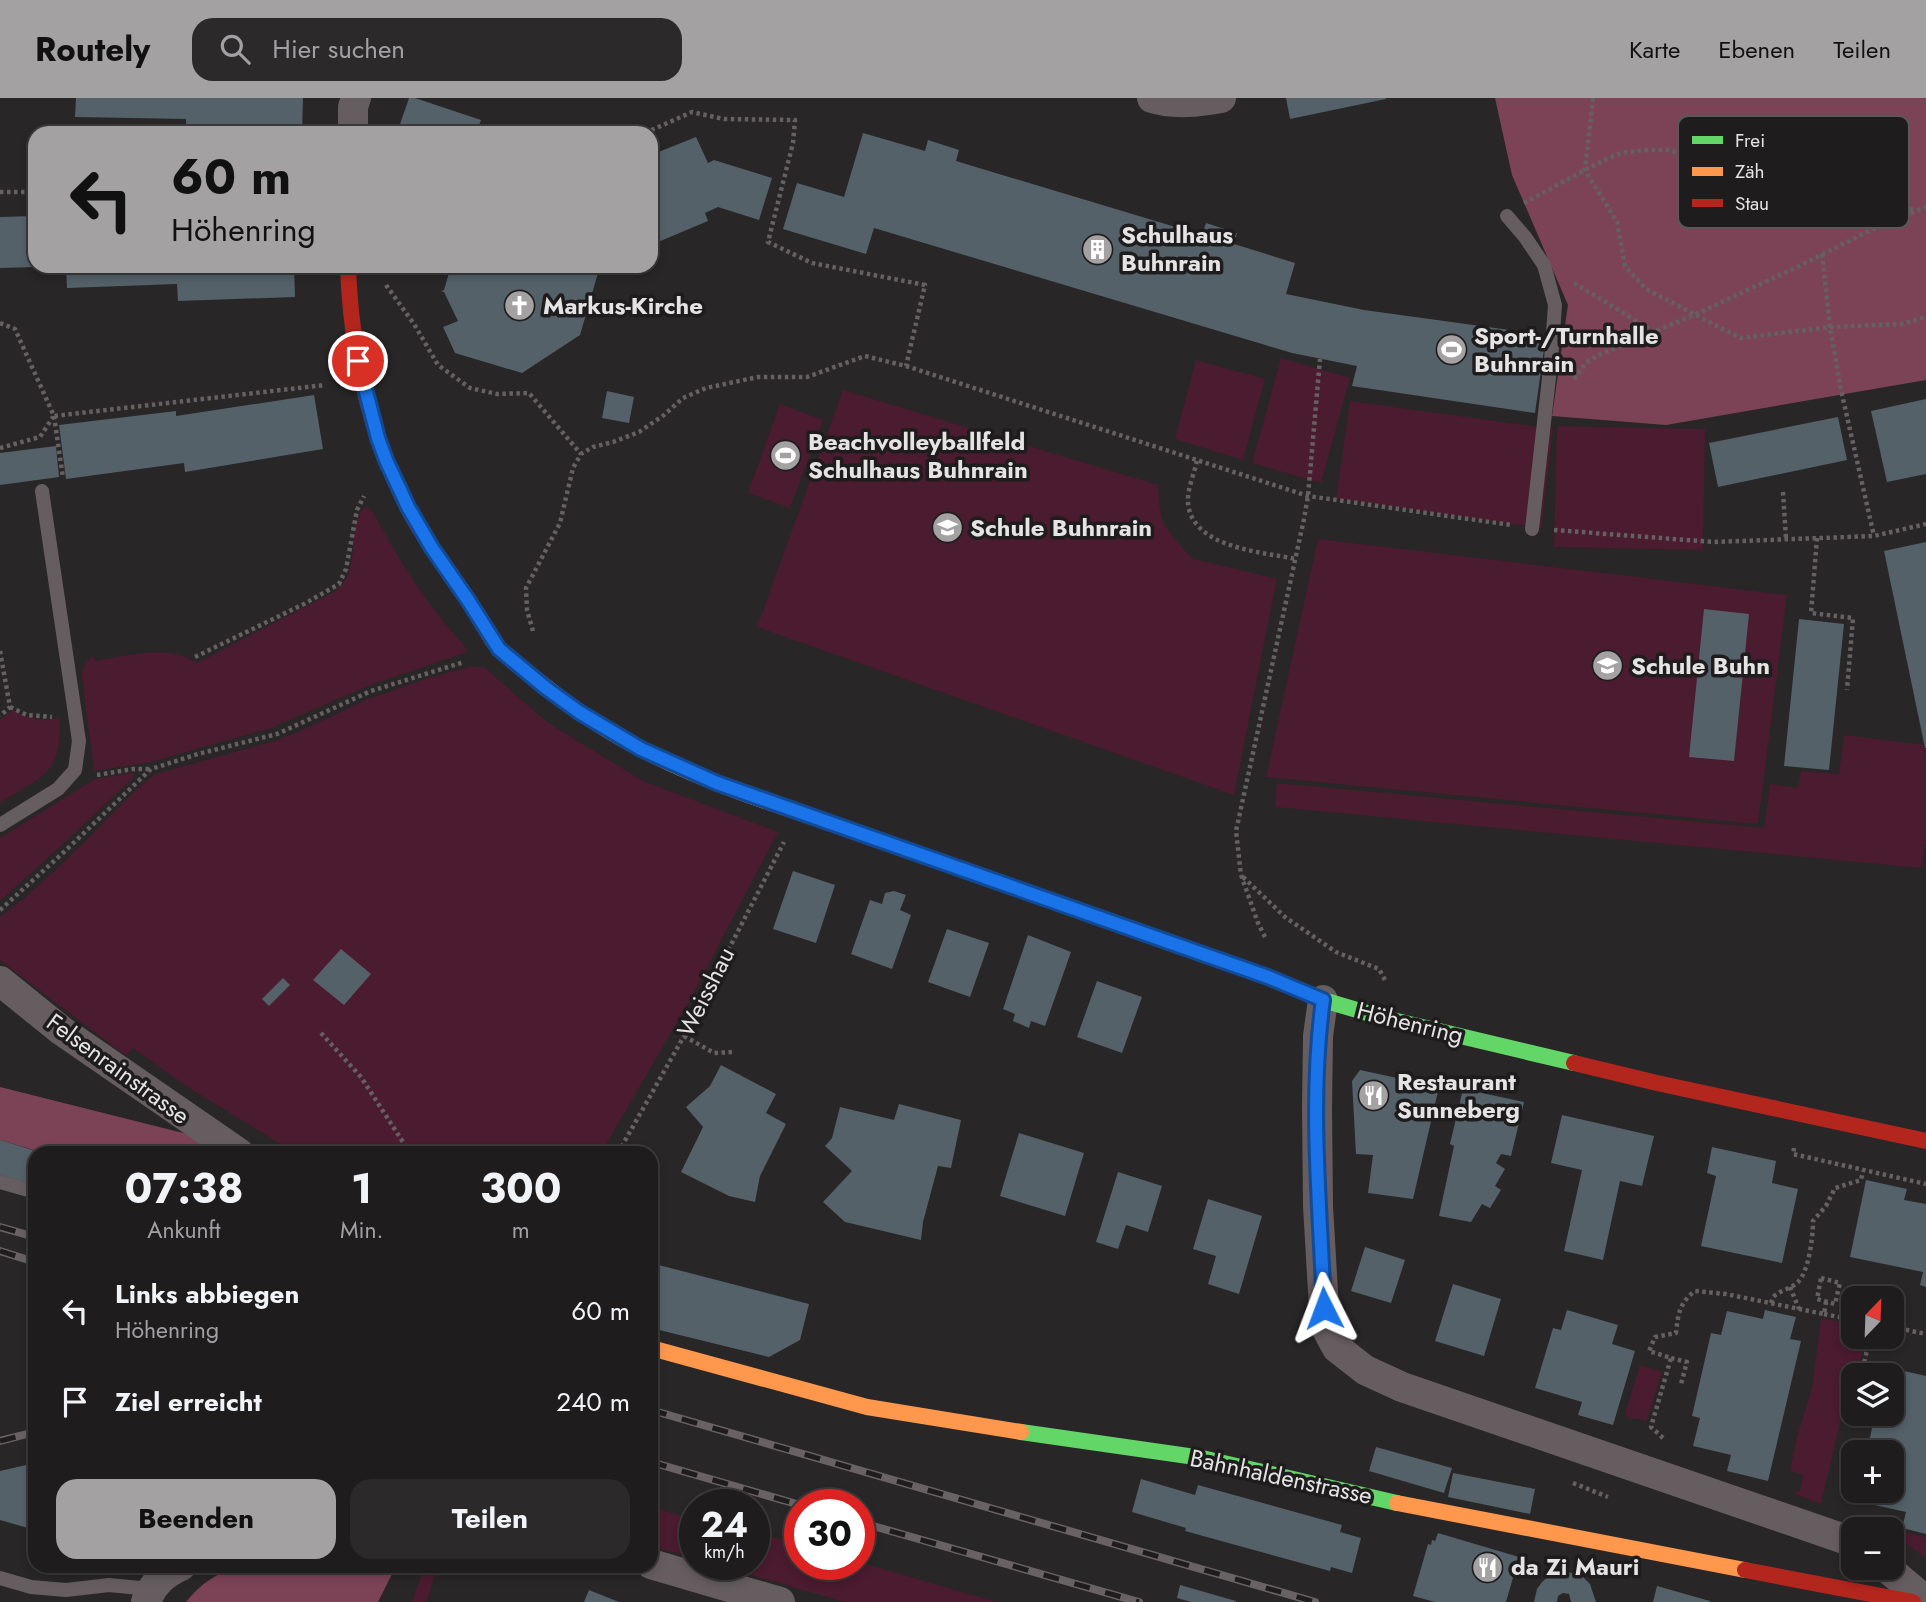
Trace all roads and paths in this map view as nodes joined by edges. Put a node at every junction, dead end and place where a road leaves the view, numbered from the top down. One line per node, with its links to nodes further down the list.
1 (356, 98): 5 (street)
2 (1152, 98): 3 (street)
3 (1221, 98)
4 (1593, 98): 8 (path)
5 (353, 126)
6 (658, 127): 27 (path)
7 (1678, 153): 8 (path)
8 (1585, 170): 15 (path); 21 (path)
9 (0, 192): 10 (path)
10 (28, 192)
11 (1926, 206): 13 (path)
12 (1909, 209): 13 (path)
13 (1915, 212): 14 (path)
14 (1909, 214)
15 (1507, 216): 18 (lane)
16 (1875, 228): 17 (path)
17 (1822, 254): 21 (path); 24 (path)
18 (1545, 265): 25 (path); 40 (lane)
19 (348, 273): 62 (street, Höhenring)
20 (384, 283): 32 (path)
21 (1694, 315): 24 (path); 25 (path)
22 (1926, 317): 24 (path)
23 (0, 323): 30 (path)
24 (1830, 327): 41 (path)
25 (1654, 332): 28 (path)
26 (1320, 359): 38 (path)
27 (906, 366): 32 (path); 33 (path)
28 (1571, 383)
29 (333, 384): 30 (path)
30 (54, 416): 31 (path); 34 (path)
31 (0, 448)
32 (581, 454): 45 (path)
33 (1197, 461): 38 (path); 44 (path)
34 (62, 472)
35 (370, 490): 47 (path)
36 (42, 491): 55 (lane)
37 (1783, 492): 43 (path)
38 (1308, 496): 40 (path); 44 (path)
39 (1926, 524): 41 (path)
40 (1532, 528): 43 (path)
41 (1874, 536): 42 (path)
42 (1816, 538): 43 (path); 49 (path)
43 (1786, 539)
44 (1296, 559): 57 (path)
45 (534, 635)
46 (0, 651): 50 (path)
47 (195, 657)
48 (472, 657): 53 (path)
49 (1847, 690)
50 (10, 707): 51 (path); 52 (path)
51 (0, 716)
52 (59, 716)
53 (150, 769): 54 (path); 58 (path)
54 (97, 775)
55 (0, 825)
56 (785, 839): 64 (path, Weisshau)
57 (1241, 875): 59 (path); 61 (path)
58 (0, 910)
59 (1258, 923)
60 (0, 981): 67 (street, Felsenrainstrasse)
61 (1389, 986)
62 (1323, 1000): 66 (street, Höhenring); 89 (street)
63 (321, 1033): 68 (path)
64 (684, 1036): 65 (path); 69 (path, Weisshau)
65 (732, 1052)
66 (1926, 1141)
67 (229, 1146)
68 (406, 1146)
69 (622, 1146)
70 (1794, 1149): 71 (path)
71 (1863, 1171): 73 (path); 75 (path)
72 (0, 1182): 74 (lane)
73 (1926, 1184)
74 (28, 1190)
75 (1790, 1287): 77 (path); 78 (path)
76 (1826, 1302): 76 (path); 79 (path)
77 (1771, 1303): 78 (path); 84 (path)
78 (1799, 1309): 79 (path)
79 (1824, 1314): 80 (path)
80 (1841, 1318)
81 (1904, 1329): 82 (path)
82 (1926, 1334)
83 (658, 1350): 97 (street, Bahnhaldenstrasse)
84 (1671, 1357): 85 (path); 86 (path)
85 (1681, 1384)
86 (1663, 1438)
87 (1571, 1482): 88 (path)
88 (1608, 1497)
89 (1841, 1538)
90 (658, 1566): 96 (street)
91 (166, 1573): 94 (street)
92 (0, 1578): 94 (lane)
93 (1901, 1580): 95 (street)
94 (148, 1595)
95 (1926, 1601)
96 (780, 1602)
97 (1913, 1602)

